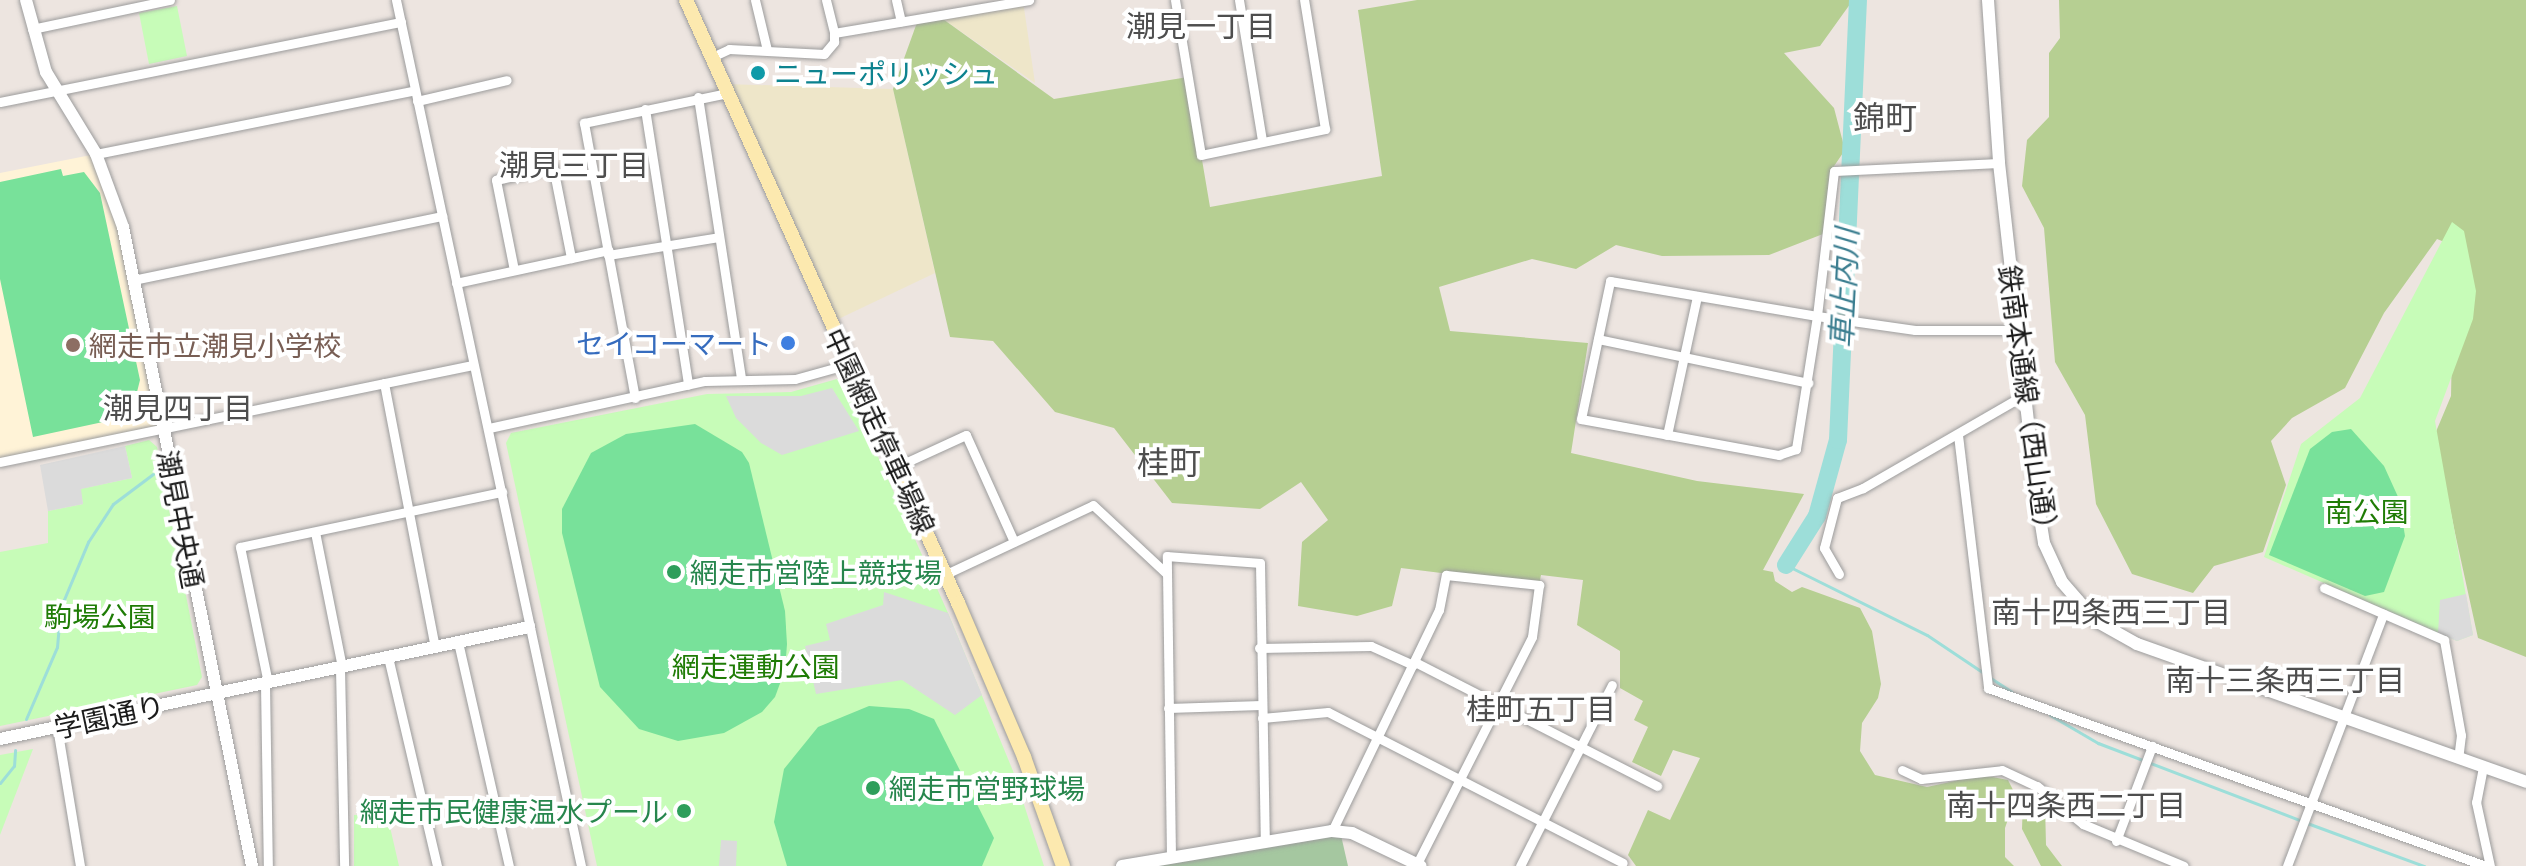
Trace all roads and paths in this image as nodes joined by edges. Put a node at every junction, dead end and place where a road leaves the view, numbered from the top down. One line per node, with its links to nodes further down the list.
1 (26, 0): 16 (street, 潮見中央通)
2 (170, 0): 16 (street)
3 (396, 0): 15 (street)
4 (686, 0): 19 (main road, 中園網走停車場線)
5 (755, 0): 18 (street)
6 (826, 0): 17 (street)
7 (896, 0): 14 (street)
8 (1029, 0): 13 (street)
9 (1175, 0): 28 (street)
10 (1239, 0): 28 (street)
11 (1304, 0): 28 (street)
12 (1988, 0): 30 (street, 鉄南本通線（西山通）)
13 (962, 4): 14 (street)
14 (901, 21): 17 (street)
15 (401, 22): 21 (street); 22 (street)
16 (32, 29): 22 (street, 潮見中央通)
17 (834, 33): 18 (street)
18 (767, 50): 19 (street)
19 (712, 57): 23 (main road, 中園網走停車場線)
20 (507, 80): 25 (street)
21 (415, 90): 25 (street); 29 (street)
22 (56, 92): 26 (street); 29 (street, 潮見中央通)
23 (728, 93): 24 (street); 44 (main road, 中園網走停車場線)
24 (698, 97): 27 (street); 32 (street)
25 (417, 101): 31 (street)
26 (0, 102)
27 (645, 109): 33 (street); 34 (street)
28 (1262, 141)
29 (96, 154): 37 (street, 潮見中央通)
30 (1999, 163): 40 (street); 41 (street, 鉄南本通線（西山通）)
31 (442, 216): 37 (street); 38 (street)
32 (719, 237): 33 (street); 46 (street)
33 (666, 245): 34 (street); 49 (street)
34 (608, 252): 35 (street); 51 (street)
35 (571, 258): 36 (street); 36 (street)
36 (514, 270): 38 (street)
37 (133, 280): 52 (street, 潮見中央通)
38 (456, 283): 45 (street)
39 (1697, 296): 40 (street); 42 (street); 43 (street)
40 (1817, 316): 41 (street); 48 (street)
41 (2016, 330): 50 (street, 鉄南本通線（西山通）)
42 (1598, 339): 43 (street); 54 (street)
43 (1684, 357): 48 (street); 54 (street)
44 (849, 364): 46 (street); 57 (main road, 中園網走停車場線)
45 (473, 365): 47 (street); 53 (street)
46 (741, 379): 49 (street)
47 (384, 383): 52 (street); 59 (street)
48 (1808, 383): 54 (street)
49 (688, 385): 51 (street)
50 (2024, 395): 55 (street); 81 (street, 鉄南本通線（西山通）)
51 (635, 398): 53 (street)
52 (162, 428): 56 (street); 76 (street, 潮見中央通)
53 (489, 428): 58 (street)
54 (1667, 435)
55 (1958, 435): 64 (street); 85 (street)
56 (0, 462)
57 (896, 467): 61 (street); 63 (main road, 中園網走停車場線)
58 (502, 492): 59 (street); 67 (street)
59 (410, 512): 60 (street); 69 (street)
60 (315, 532): 73 (street); 74 (street)
61 (1014, 542): 62 (street); 63 (street)
62 (1166, 573): 70 (street); 79 (street)
63 (946, 574): 109 (main road, 中園網走停車場線)
64 (1839, 574)
65 (2324, 588): 66 (street)
66 (2383, 614): 81 (street); 87 (street)
67 (529, 627): 68 (street, 学園通り); 108 (street)
68 (458, 642): 69 (street, 学園通り); 107 (street)
69 (435, 647): 71 (street, 学園通り)
70 (1259, 648): 72 (street); 77 (street)
71 (388, 657): 73 (street, 学園通り); 106 (street)
72 (1414, 663): 78 (street); 78 (street); 84 (street)
73 (341, 668): 74 (street, 学園通り); 105 (street)
74 (267, 684): 76 (street, 学園通り); 104 (street)
75 (1612, 685): 86 (street)
76 (218, 693): 82 (street, 学園通り); 103 (street, 潮見中央通)
77 (1261, 705): 79 (street); 80 (street)
78 (1499, 705): 86 (street); 90 (street)
79 (1168, 708): 98 (street)
80 (1262, 718): 84 (street); 96 (street)
81 (2343, 718): 87 (street, 鉄南本通線（西山通）); 93 (street)
82 (57, 727): 83 (street, 学園通り); 102 (street)
83 (0, 739)
84 (1375, 739): 90 (street); 95 (street)
85 (2152, 746): 93 (street); 97 (street)
86 (1581, 747): 92 (street); 94 (street)
87 (2458, 758): 88 (street, 鉄南本通線（西山通）)
88 (2483, 767): 91 (street, 鉄南本通線（西山通）); 114 (street)
89 (1902, 770): 97 (street)
90 (1460, 781): 94 (street); 101 (street)
91 (2526, 782)
92 (1657, 786)
93 (2311, 802): 113 (street); 114 (street)
94 (1542, 823): 99 (street); 111 (street)
95 (1332, 831): 96 (street); 101 (street)
96 (1265, 839): 98 (street)
97 (2116, 841): 100 (street)
98 (1171, 857): 110 (street)
99 (1623, 863)
100 (2173, 864): 112 (street)
101 (1419, 865)
102 (80, 866)
103 (252, 866)
104 (268, 866)
105 (344, 866)
106 (437, 866)
107 (509, 866)
108 (581, 866)
109 (1063, 866)
110 (1122, 866)
111 (1520, 866)
112 (2184, 866)
113 (2287, 866)
114 (2488, 866)

